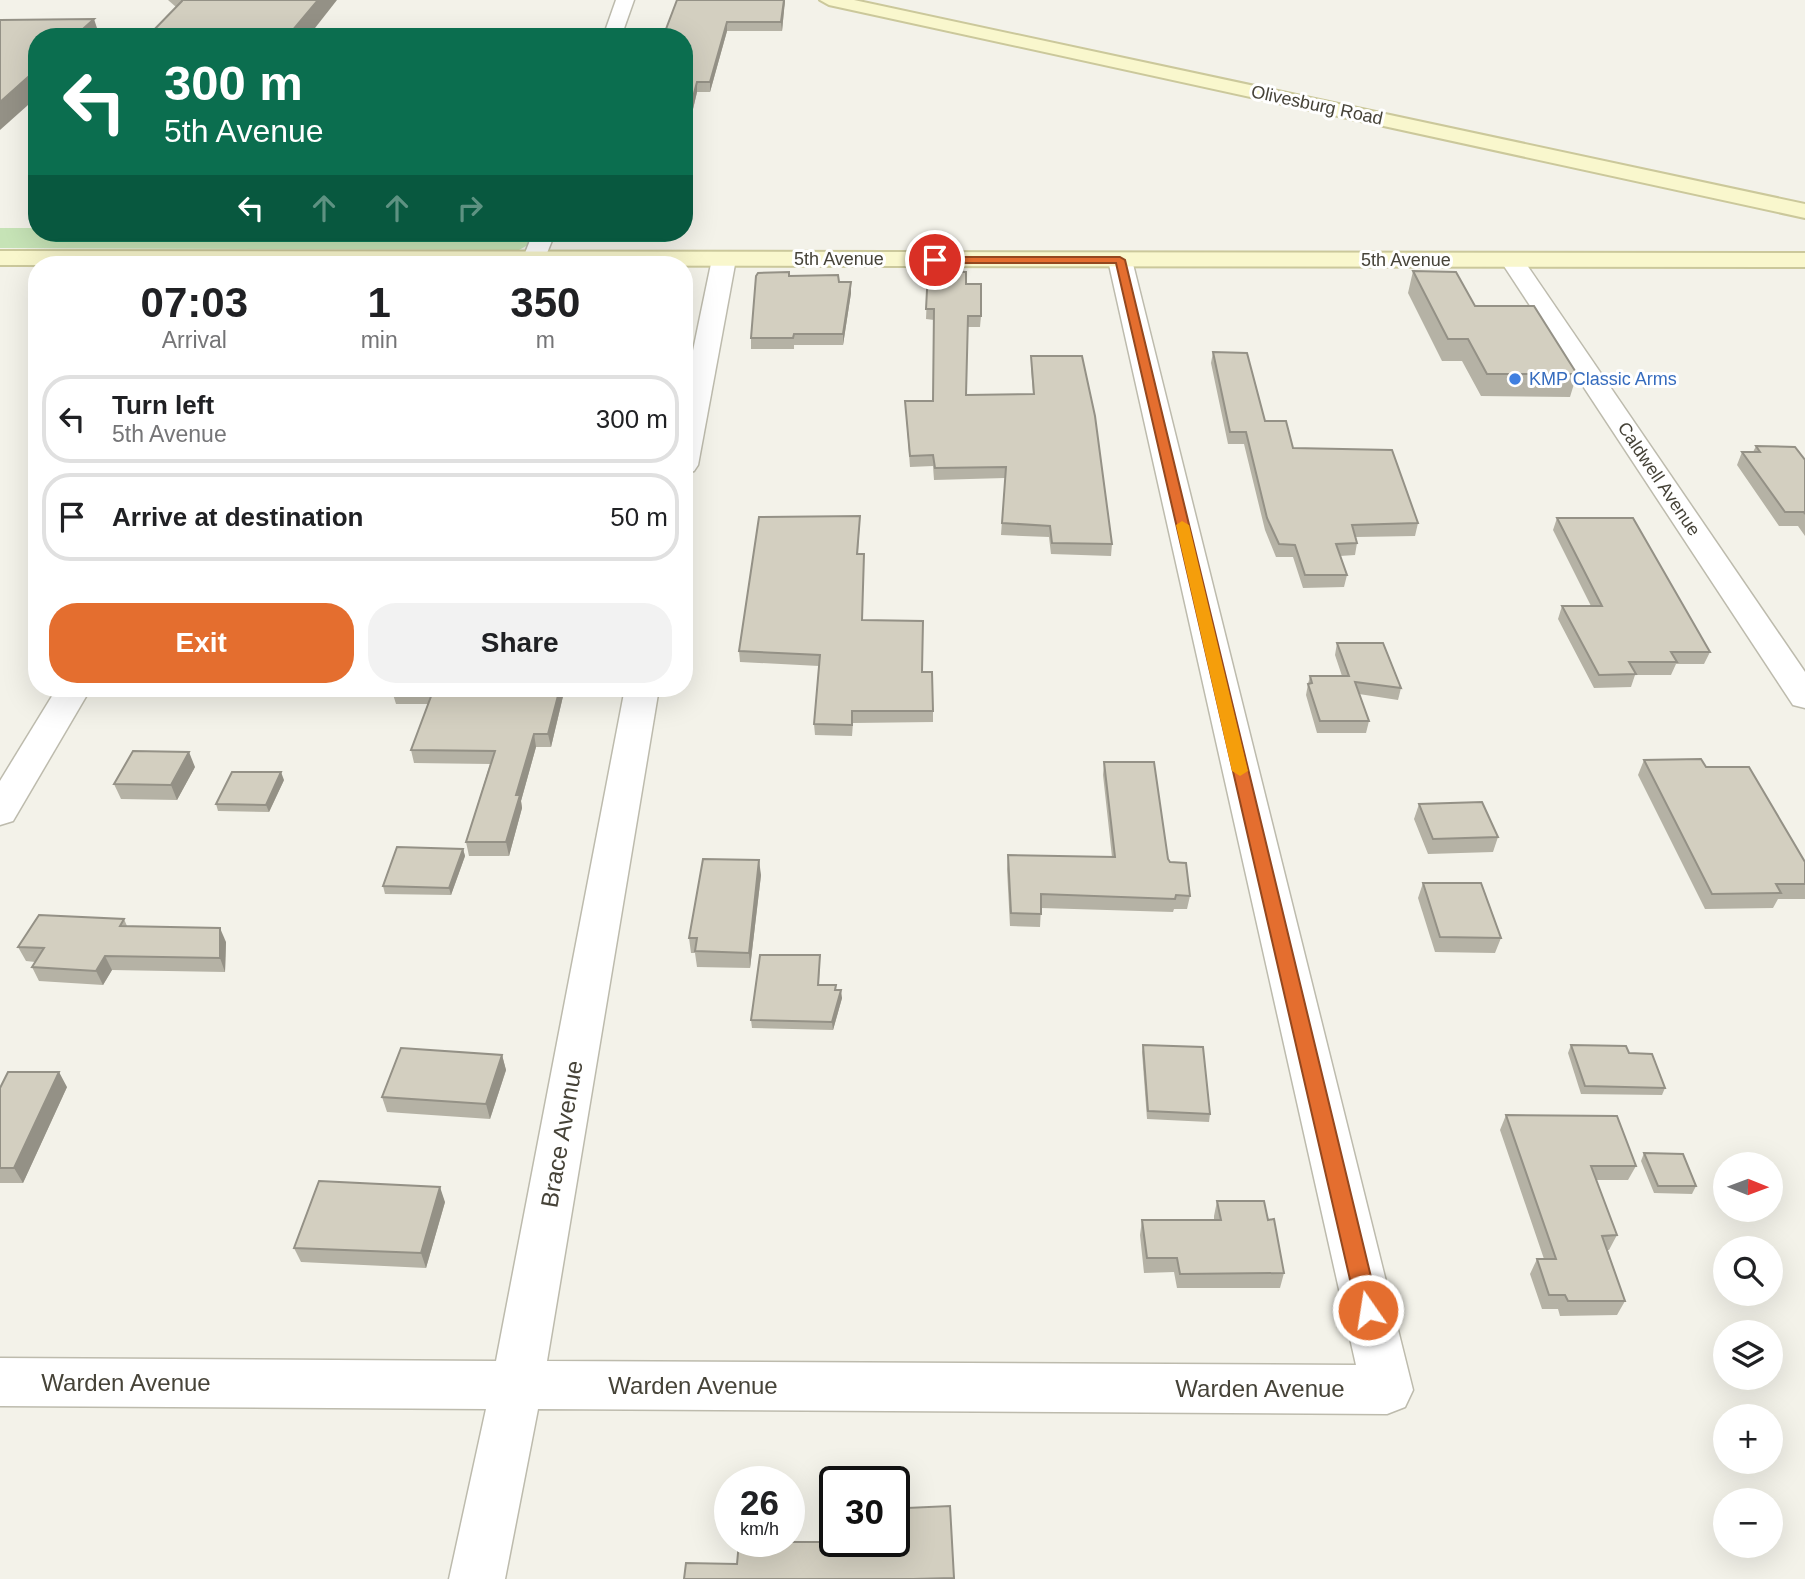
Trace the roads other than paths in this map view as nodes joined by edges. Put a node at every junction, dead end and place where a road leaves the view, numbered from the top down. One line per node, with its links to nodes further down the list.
1 (625, 0): 3 (street)
2 (829, 0): 4 (street, Olivesburg Road)
3 (615, 28)
4 (1805, 211)
5 (0, 258): 6 (street, 5th Avenue)
6 (28, 258)
7 (693, 259): 8 (street, 5th Avenue)
8 (723, 259): 9 (street, 5th Avenue); 12 (street)
9 (1120, 260): 10 (street, 5th Avenue); 18 (street, Warden Avenue)
10 (1513, 260): 11 (street, 5th Avenue); 15 (street, Caldwell Avenue)
11 (1805, 260)
12 (693, 417)
13 (69, 697): 16 (street)
14 (640, 697): 18 (street, Brace Avenue)
15 (1805, 697)
16 (0, 812)
17 (0, 1382): 18 (street, Warden Avenue)
18 (517, 1385): 19 (street, Brace Avenue)
19 (477, 1579)

